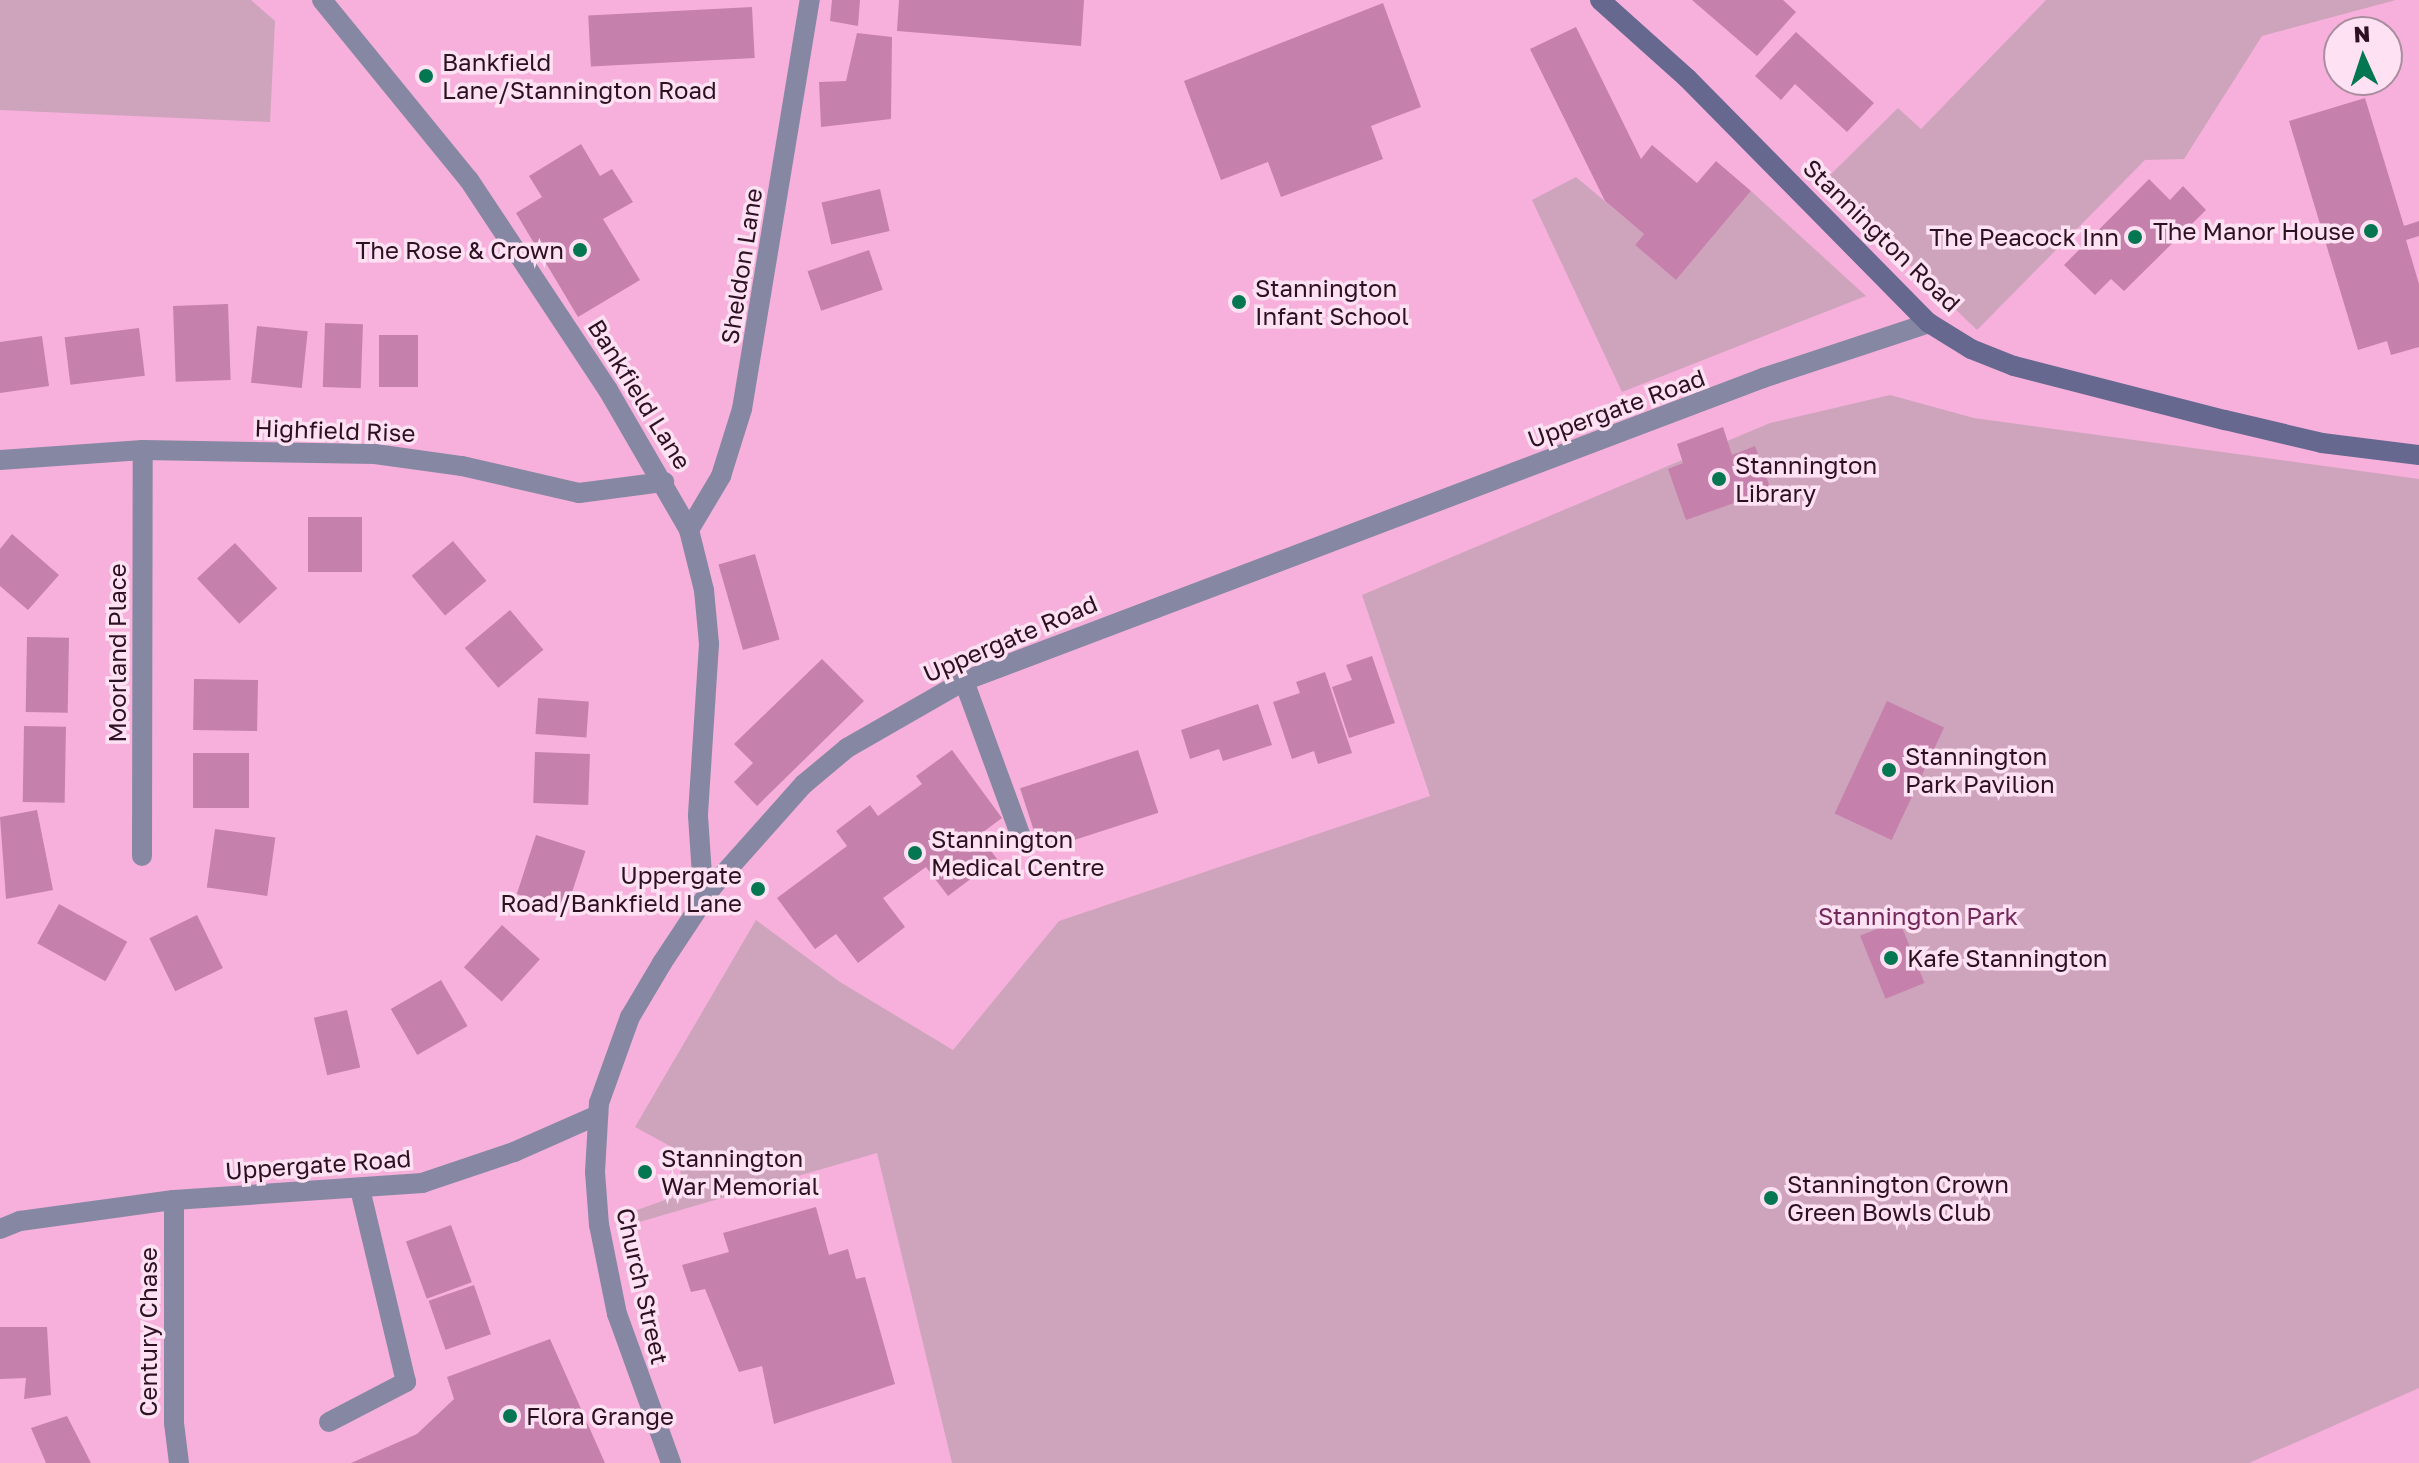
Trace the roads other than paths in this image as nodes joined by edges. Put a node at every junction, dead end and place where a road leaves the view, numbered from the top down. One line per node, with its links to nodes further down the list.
1 (322, 0): 8 (street, Bankfield Lane)
2 (810, 0): 9 (street, Sheldon Lane)
3 (1600, 0): 4 (main road, Stannington Road)
4 (1929, 323): 6 (main road, Stannington Road); 10 (street, Uppergate Road)
5 (143, 450): 7 (street, Highfield Rise); 8 (street, Highfield Rise); 12 (street, Moorland Place)
6 (2419, 455)
7 (0, 460)
8 (664, 482): 9 (street, Bankfield Lane)
9 (689, 530): 13 (street, Bankfield Lane)
10 (964, 681): 11 (street); 13 (street, Uppergate Road)
11 (1023, 842)
12 (142, 856)
13 (713, 886): 14 (street, Uppergate Road)
14 (598, 1115): 15 (street, Uppergate Road); 20 (street, Church Street)
15 (360, 1189): 16 (street, Uppergate Road); 18 (street)
16 (174, 1200): 17 (street, Uppergate Road); 19 (street, Century Chase)
17 (0, 1229)
18 (329, 1422)
19 (179, 1463)
20 (671, 1463)

